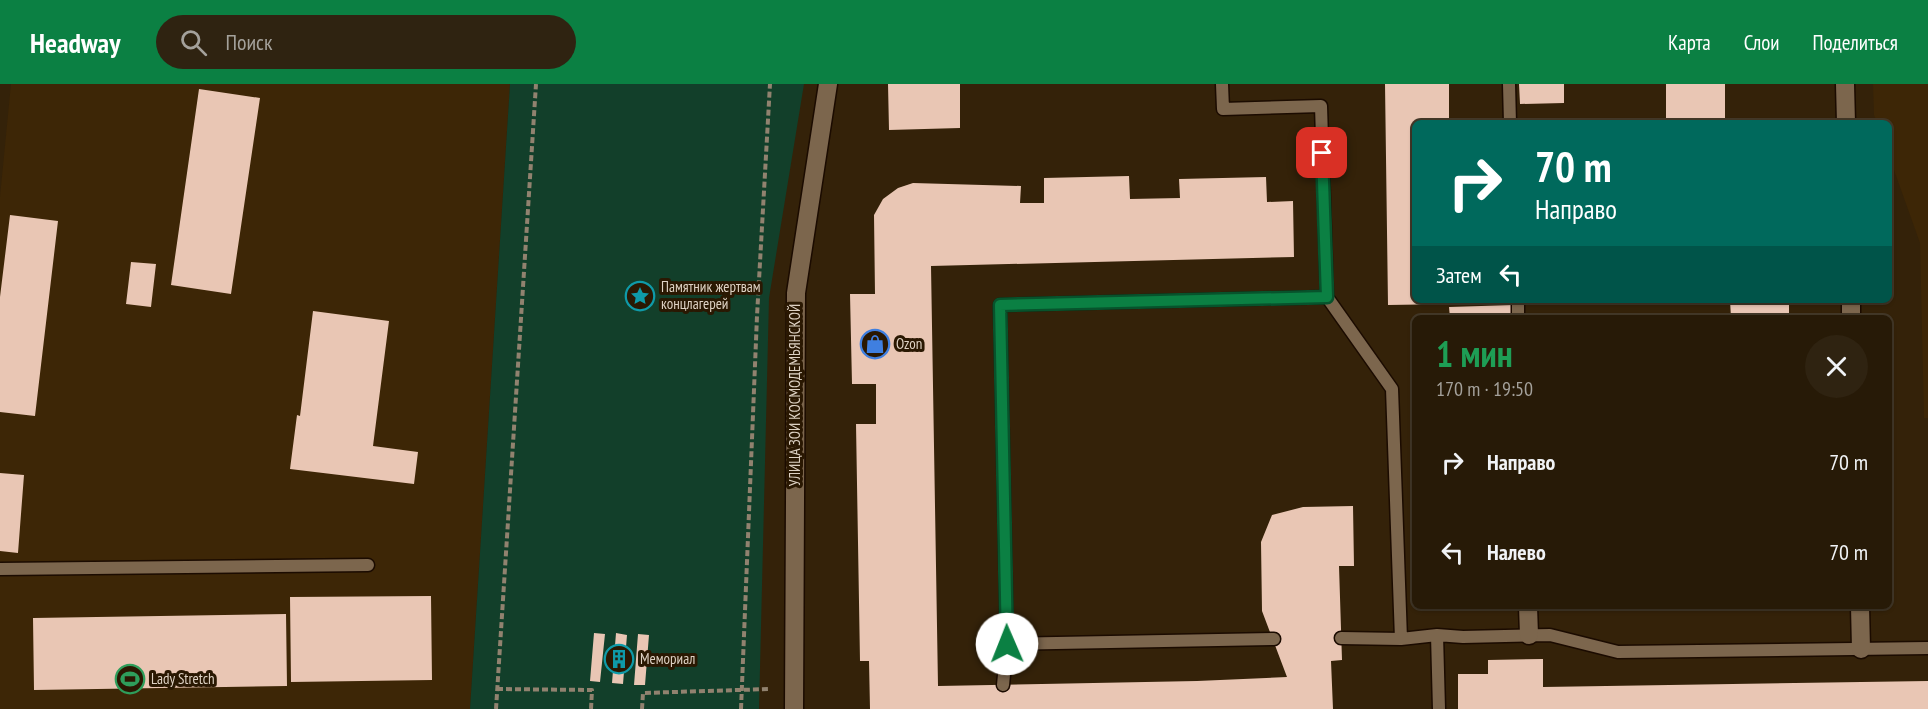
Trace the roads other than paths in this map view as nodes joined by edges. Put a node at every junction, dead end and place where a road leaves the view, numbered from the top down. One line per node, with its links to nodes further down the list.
1 (828, 84): 21 (street, УЛИЦА ЗОИ КОСМОДЕМЬЯНСКОЙ)
2 (1222, 84): 7 (lane)
3 (1509, 84): 5 (lane)
4 (1845, 84): 6 (street)
5 (1510, 120)
6 (1846, 120)
7 (1327, 297): 16 (lane); 17 (lane)
8 (368, 565): 9 (lane)
9 (0, 569)
10 (1528, 609): 13 (street)
11 (1860, 609): 19 (street)
12 (1437, 635): 13 (lane); 16 (lane); 22 (lane)
13 (1529, 635): 19 (lane)
14 (1341, 638): 16 (lane)
15 (1274, 639): 17 (lane)
16 (1401, 639)
17 (1007, 644): 20 (lane)
18 (1928, 648): 19 (lane)
19 (1861, 649)
20 (1003, 685)
21 (794, 709)
22 (1439, 709)

